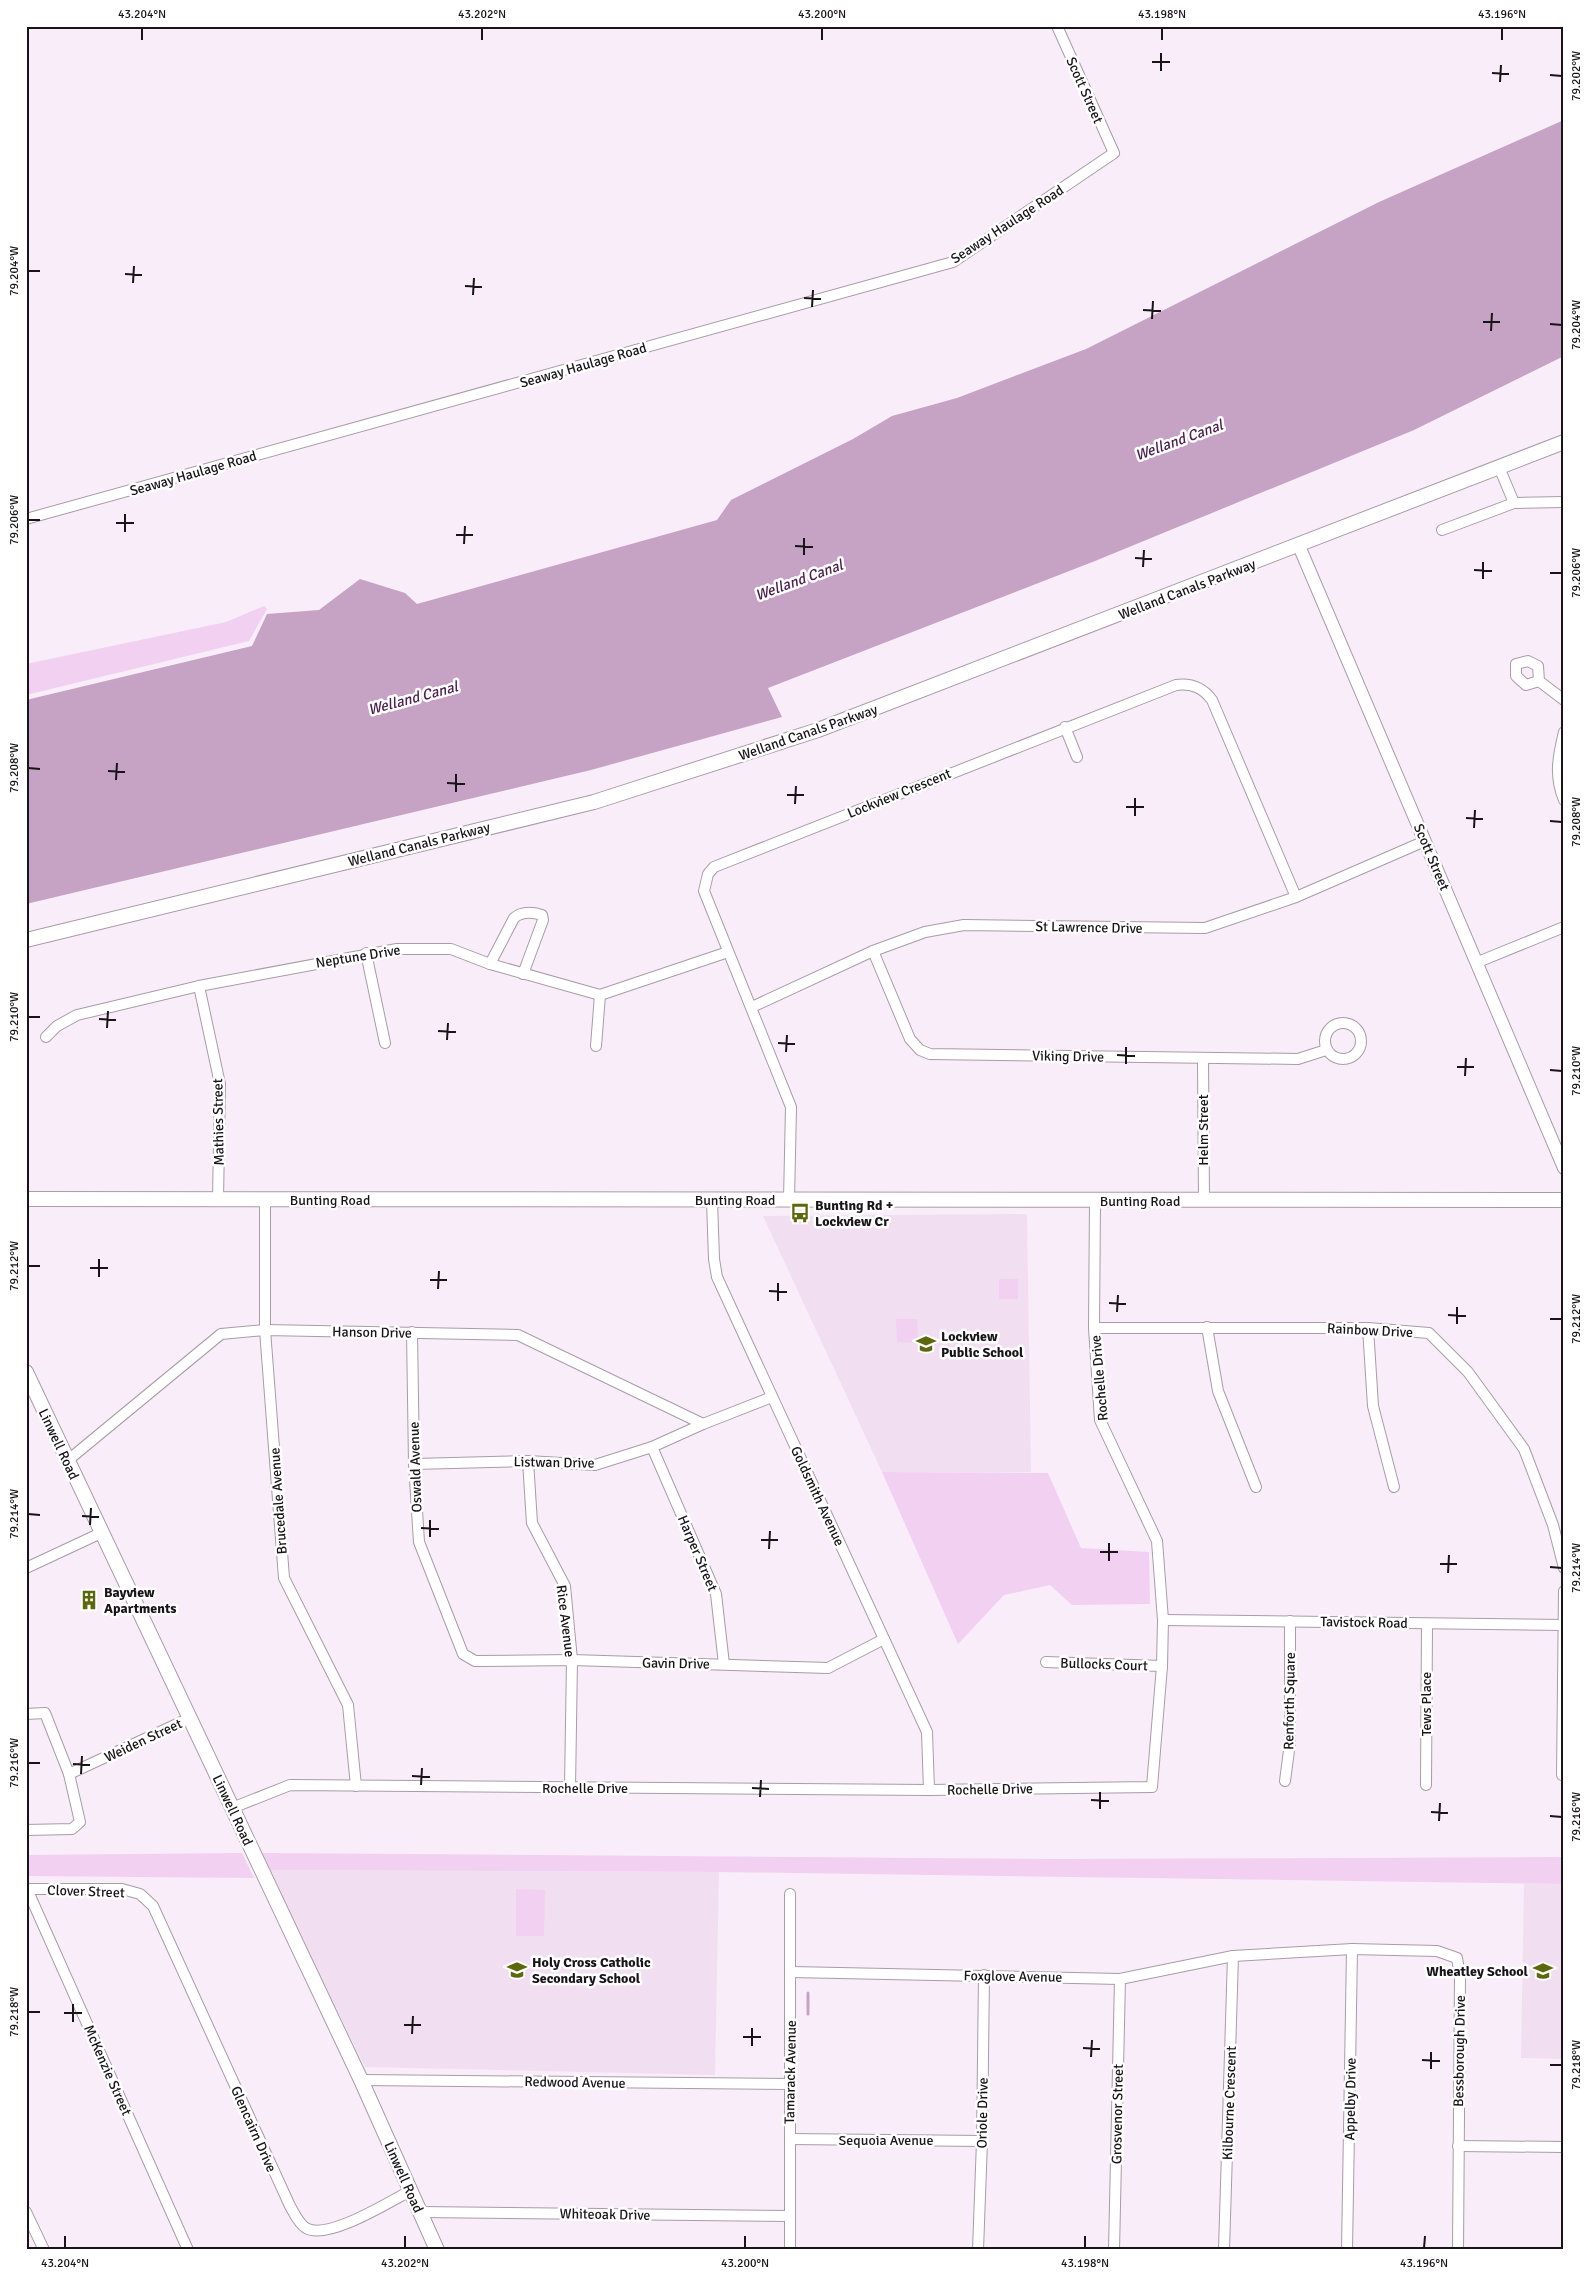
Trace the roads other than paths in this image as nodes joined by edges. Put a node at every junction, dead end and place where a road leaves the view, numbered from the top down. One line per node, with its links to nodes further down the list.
1 (1057, 26): 2 (street, Scott Street)
2 (1114, 153): 7 (street, Seaway Haulage Road)
3 (1564, 442): 4 (main road, Welland Canals Parkway)
4 (1499, 467): 6 (street); 9 (main road, Welland Canals Parkway)
5 (1564, 502): 6 (street)
6 (1514, 503): 8 (street)
7 (26, 519)
8 (1442, 530)
9 (1299, 546): 16 (street, Scott Street); 19 (main road, Welland Canals Parkway)
10 (1539, 681): 11 (street)
11 (1564, 700)
12 (1065, 727): 14 (street); 17 (street, Lockview Crescent); 21 (street, Lockview Crescent)
13 (1564, 732): 15 (street)
14 (1077, 757)
15 (1564, 800)
16 (1425, 841): 17 (street, St Lawrence Drive); 23 (street, Scott Street)
17 (1296, 897): 20 (street, St Lawrence Drive)
18 (1564, 927): 23 (street)
19 (26, 940)
20 (873, 951): 28 (street, St Lawrence Drive); 33 (street, Viking Drive)
21 (728, 952): 27 (street); 28 (street, Lockview Crescent)
22 (366, 953): 24 (street, Neptune Drive); 26 (street, Neptune Drive); 30 (street)
23 (1478, 962): 34 (street, Scott Street)
24 (490, 964): 25 (street, Neptune Drive); 25 (street)
25 (523, 974): 27 (street, Neptune Drive)
26 (199, 986): 29 (street, Neptune Drive); 36 (street, Mathies Street)
27 (600, 995): 31 (street)
28 (752, 1007): 38 (street, Lockview Crescent)
29 (46, 1037)
30 (385, 1043)
31 (596, 1046)
32 (1326, 1050): 33 (street, Viking Drive)
33 (1203, 1058): 42 (street, Helm Street)
34 (1564, 1168)
35 (26, 1199): 36 (main road, Bunting Road)
36 (218, 1200): 37 (main road, Bunting Road)
37 (265, 1200): 40 (main road, Bunting Road); 46 (street, Brucedale Avenue)
38 (789, 1200): 40 (main road, Bunting Road); 41 (main road, Bunting Road)
39 (1564, 1200): 42 (main road, Bunting Road)
40 (712, 1201): 49 (street, Goldsmith Avenue)
41 (1095, 1201): 42 (main road, Bunting Road); 44 (street, Rochelle Drive)
42 (1204, 1201)
43 (1208, 1326): 44 (street, Rainbow Drive); 45 (street, Rainbow Drive); 55 (street)
44 (1094, 1328): 61 (street, Rochelle Drive)
45 (1368, 1328): 56 (street); 59 (street, Rainbow Drive)
46 (266, 1330): 47 (street, Hanson Drive); 52 (street, Hanson Drive); 77 (street, Brucedale Avenue)
47 (412, 1332): 50 (street, Hanson Drive); 54 (street, Oswald Avenue)
48 (26, 1372): 52 (main road, Linwell Road)
49 (772, 1397): 50 (street, Listwan Drive); 65 (street, Goldsmith Avenue)
50 (703, 1424): 51 (street, Listwan Drive)
51 (652, 1447): 53 (street, Listwan Drive); 69 (street, Harper Street)
52 (67, 1461): 57 (main road, Linwell Road)
53 (528, 1461): 54 (street, Listwan Drive); 67 (street, Rice Avenue)
54 (414, 1464): 66 (street, Oswald Avenue)
55 (1256, 1487)
56 (1394, 1487)
57 (101, 1533): 58 (street); 72 (main road, Linwell Road)
58 (26, 1568)
59 (1564, 1568)
60 (1564, 1591): 64 (street)
61 (1163, 1620): 62 (street, Tavistock Road); 70 (street, Rochelle Drive)
62 (1290, 1621): 63 (street, Tavistock Road); 75 (street, Renforth Square)
63 (1426, 1624): 64 (street, Tavistock Road); 76 (street, Tews Place)
64 (1563, 1625): 74 (street)
65 (884, 1639): 69 (street, Gavin Drive); 79 (street, Goldsmith Avenue)
66 (463, 1654): 67 (street, Gavin Drive)
67 (572, 1660): 69 (street, Gavin Drive); 78 (street, Rice Avenue)
68 (1046, 1662): 70 (street, Bullocks Court)
69 (724, 1664)
70 (1162, 1666): 79 (street, Rochelle Drive)
71 (26, 1714): 73 (street)
72 (190, 1718): 73 (street, Weiden Street); 80 (main road, Linwell Road)
73 (69, 1774): 81 (street)
74 (1564, 1776)
75 (1285, 1781)
76 (1426, 1785)
77 (356, 1786): 78 (street, Rochelle Drive); 80 (street, Rochelle Drive)
78 (570, 1788): 79 (street, Rochelle Drive)
79 (929, 1790)
80 (232, 1808): 90 (main road, Linwell Road)
81 (26, 1830)
82 (27, 1890): 84 (street, Clover Street); 101 (street, McKenzie Street)
83 (790, 1894): 87 (street, Tamarack Avenue)
84 (161, 1923): 96 (street, Glencairn Drive)
85 (1352, 1949): 86 (street, Bessborough Drive); 94 (street, Bessborough Drive); 107 (street, Appelby Drive)
86 (1233, 1956): 89 (street, Foxglove Avenue); 106 (street, Kilbourne Crescent)
87 (791, 1972): 88 (street, Foxglove Avenue); 91 (street, Tamarack Avenue)
88 (984, 1976): 89 (street, Foxglove Avenue); 93 (street, Oriole Drive)
89 (1120, 1979): 105 (street, Grosvenor Street)
90 (361, 2080): 91 (street, Redwood Avenue); 96 (main road, Linwell Road)
91 (790, 2084): 92 (street, Tamarack Avenue)
92 (790, 2139): 93 (street, Sequoia Avenue); 99 (street, Tamarack Avenue)
93 (982, 2141): 104 (street, Oriole Drive)
94 (1458, 2146): 95 (street); 108 (street, Bessborough Drive)
95 (1564, 2147)
96 (410, 2191): 98 (main road, Linwell Road)
97 (26, 2212): 100 (street)
98 (419, 2212): 99 (street, Whiteoak Drive); 102 (main road, Linwell Road)
99 (790, 2216): 103 (street, Tamarack Avenue)
100 (44, 2250)
101 (188, 2250)
102 (437, 2250)
103 (790, 2250)
104 (978, 2250)
105 (1114, 2250)
106 (1224, 2250)
107 (1347, 2250)
108 (1458, 2250)

